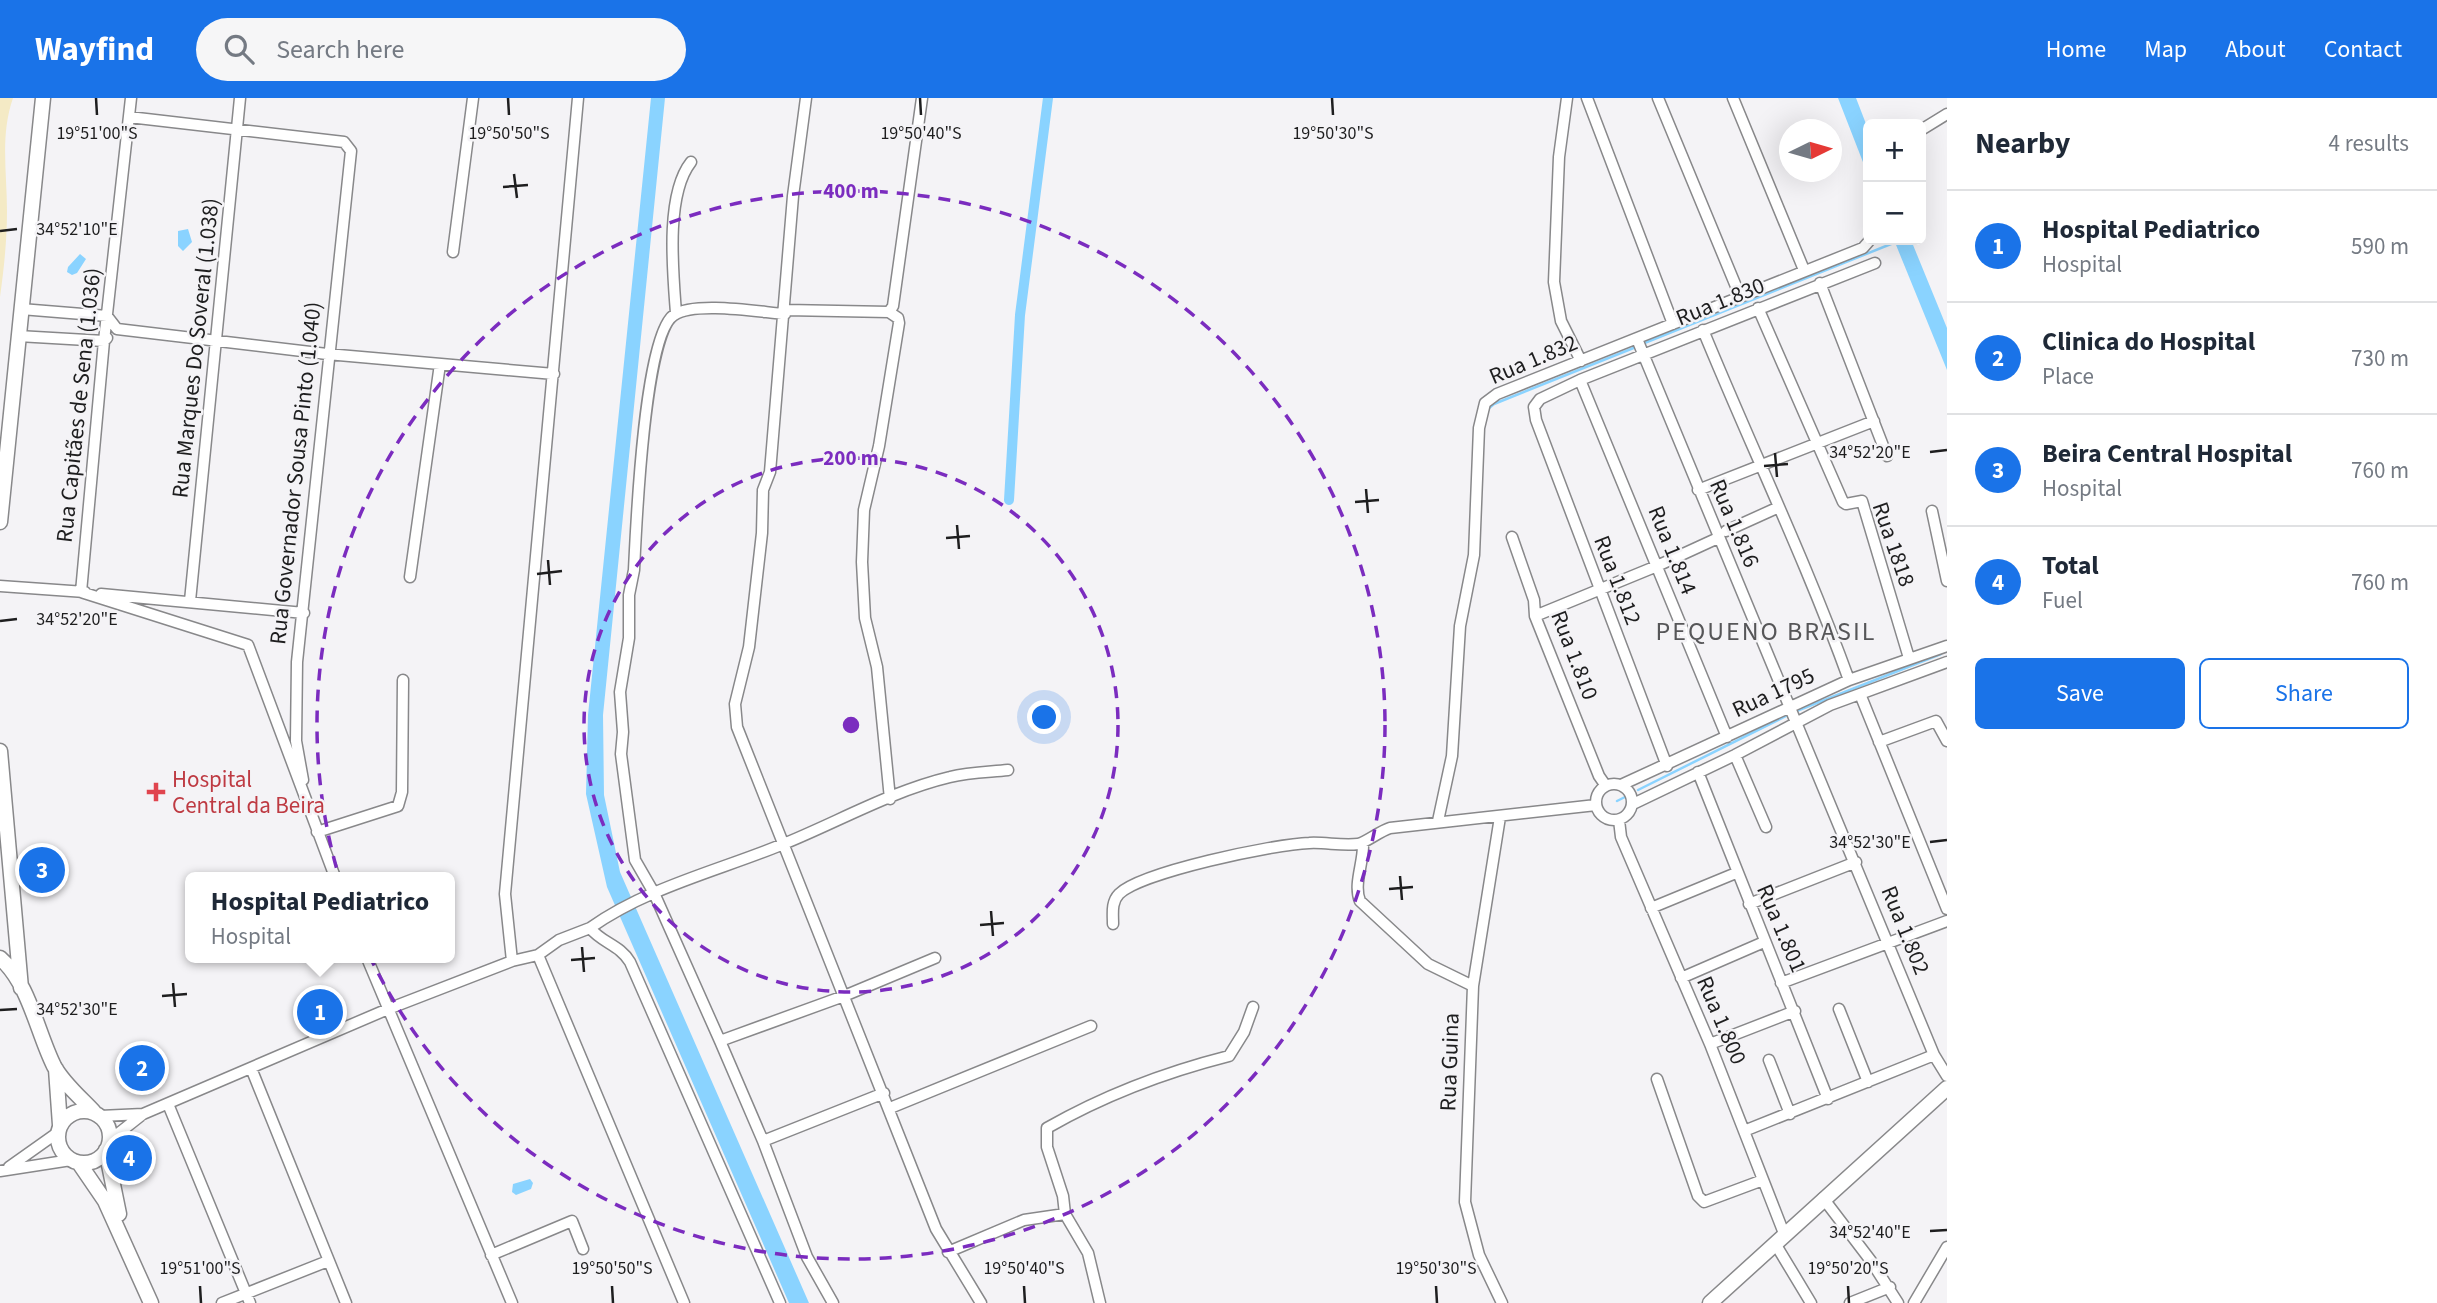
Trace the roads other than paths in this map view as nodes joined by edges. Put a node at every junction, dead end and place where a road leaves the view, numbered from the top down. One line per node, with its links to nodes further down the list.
1 (43, 98): 24 (street)
2 (131, 98): 13 (street, Rua Capitães de Sena (1.036))
3 (240, 98): 15 (street, Rua Marques Do Soveral (1.038))
4 (473, 98): 18 (street)
5 (578, 98): 40 (street)
6 (806, 98): 25 (street)
7 (922, 98): 26 (street)
8 (1567, 98): 38 (street)
9 (1587, 98): 29 (street)
10 (1658, 98): 22 (street)
11 (1733, 98): 20 (street)
12 (1947, 114): 14 (street)
13 (130, 117): 15 (street); 28 (street, Rua Capitães de Sena (1.036))
14 (1926, 127)
15 (238, 130): 35 (street, Rua Marques Do Soveral (1.038)); 36 (street, Rua Governador Sousa Pinto (1.040))
16 (691, 162): 27 (street)
17 (1866, 245): 20 (street, Rua 1.832)
18 (453, 252)
19 (1875, 263): 21 (street, Rua 1.830)
20 (1804, 270): 22 (street, Rua 1.832)
21 (1820, 283): 23 (street, Rua 1.830); 43 (street)
22 (1740, 296): 29 (street, Rua 1.832)
23 (1758, 308): 31 (street, Rua 1.830); 44 (street, Rua 1818)
24 (21, 309): 28 (street); 32 (street)
25 (785, 312): 26 (street); 27 (street); 90 (street)
26 (889, 312): 80 (street)
27 (676, 313): 94 (street)
28 (107, 316): 30 (street); 34 (street, Rua Capitães de Sena (1.036))
29 (1673, 324): 33 (street, Rua 1.832)
30 (117, 329): 34 (street); 35 (street)
31 (1703, 330): 37 (street, Rua 1.830); 46 (street)
32 (19, 337): 34 (street); 50 (street)
33 (1637, 339): 37 (street, Rua 1.816); 38 (street, Rua 1.832)
34 (104, 341): 58 (street, Rua Capitães de Sena (1.036))
35 (217, 342): 36 (street); 59 (street, Rua Marques Do Soveral (1.038))
36 (327, 354): 39 (street); 60 (street, Rua Governador Sousa Pinto (1.040))
37 (1643, 355): 41 (street, Rua 1.830); 47 (street, Rua 1.816)
38 (1581, 361): 86 (street, Rua 1.832)
39 (440, 364): 40 (street); 54 (street)
40 (554, 374): 106 (street)
41 (1580, 380): 42 (street, Rua 1.830); 53 (street, Rua 1.814)
42 (1534, 407): 57 (street, Rua 1.812)
43 (1874, 421): 44 (street); 45 (street)
44 (1818, 443): 46 (street); 63 (street, Rua 1818)
45 (1887, 456)
46 (1760, 468): 47 (street); 48 (street)
47 (1698, 490): 51 (street, Rua 1.816)
48 (1779, 507): 51 (street); 66 (street)
49 (1932, 511): 55 (street)
50 (0, 522)
51 (1722, 534): 53 (street); 68 (street, Rua 1.816)
52 (1512, 537): 61 (street, Rua 1.810)
53 (1657, 566): 57 (street); 70 (street, Rua 1.814)
54 (410, 577)
55 (1947, 581)
56 (0, 586): 58 (street)
57 (1599, 590): 61 (street); 75 (street, Rua 1.812)
58 (81, 592): 59 (street); 83 (street)
59 (190, 601): 60 (street)
60 (304, 613): 83 (street, Rua Governador Sousa Pinto (1.040))
61 (1535, 616): 79 (street, Rua 1.810)
62 (1947, 646): 63 (street, Rua 1795)
63 (1909, 659): 66 (street, Rua 1795)
64 (1947, 662): 67 (street)
65 (403, 680): 88 (street)
66 (1849, 680): 68 (street, Rua 1795)
67 (1860, 694): 69 (street); 72 (street)
68 (1789, 706): 69 (street, Rua 1.816); 70 (street, Rua 1795)
69 (1797, 720): 74 (street); 91 (street, Rua 1.802)
70 (1727, 737): 75 (street, Rua 1795)
71 (1947, 741): 72 (street)
72 (1879, 742): 97 (street)
73 (0, 751): 111 (street)
74 (1735, 755): 77 (street); 87 (street)
75 (1667, 766): 78 (street, Rua 1795)
76 (1008, 770): 80 (street)
77 (1698, 772): 81 (street); 93 (street, Rua 1.801)
78 (1621, 785): 79 (street); 81 (street)
79 (1606, 786): 82 (street)
80 (890, 799): 90 (street)
81 (1633, 804): 85 (street)
82 (1596, 805): 84 (street); 85 (street)
83 (309, 810): 88 (street)
84 (1500, 817): 86 (street); 110 (street, Rua Guina)
85 (1619, 820): 96 (street, Rua 1.800)
86 (1438, 821): 89 (street)
87 (1766, 827)
88 (317, 832): 92 (street)
89 (1363, 843): 99 (street); 110 (street)
90 (782, 845): 94 (street); 112 (street)
91 (1856, 862): 95 (street); 102 (street, Rua 1.802)
92 (333, 872)
93 (1736, 873): 95 (street, Rua 1.801); 96 (street)
94 (654, 893): 100 (street); 118 (street)
95 (1749, 904): 101 (street, Rua 1.801)
96 (1651, 908): 108 (street, Rua 1.800)
97 (1947, 909)
98 (1947, 921): 102 (street)
99 (1113, 924)
100 (590, 928): 103 (street); 158 (street)
101 (1764, 942): 108 (street); 109 (street, Rua 1.801)
102 (1889, 942): 109 (street); 120 (street, Rua 1.802)
103 (538, 955): 106 (street); 157 (street)
104 (0, 958): 111 (street)
105 (935, 958): 112 (street)
106 (512, 961): 114 (street)
107 (369, 963): 114 (street)
108 (1681, 978): 119 (street, Rua 1.800)
109 (1781, 983): 116 (street, Rua 1.801)
110 (1473, 986): 162 (street, Rua Guina)
111 (21, 988): 123 (street)
112 (844, 996): 118 (street); 128 (street)
113 (1253, 1007): 143 (street)
114 (388, 1009): 122 (street); 149 (street)
115 (1839, 1009): 126 (street)
116 (1795, 1012): 119 (street); 129 (street, Rua 1.801)
117 (1091, 1026): 131 (street)
118 (720, 1041): 137 (street)
119 (1710, 1044): 136 (street, Rua 1.800)
120 (1934, 1055): 124 (street, Rua 1.802); 126 (street)
121 (1769, 1060): 134 (street)
122 (251, 1068): 130 (street); 150 (street)
123 (56, 1069): 132 (street); 135 (street)
124 (1947, 1076)
125 (1657, 1079): 141 (street)
126 (1868, 1083): 129 (street)
127 (1947, 1088): 142 (street)
128 (884, 1093): 131 (street); 137 (street)
129 (1828, 1099): 134 (street)
130 (168, 1104): 133 (street); 152 (street)
131 (890, 1108): 148 (street)
132 (97, 1114): 133 (street); 135 (street); 138 (street)
133 (143, 1114): 138 (street)
134 (1790, 1114): 136 (street)
135 (59, 1129): 139 (street); 140 (street)
136 (1744, 1131): 141 (street, Rua 1.800)
137 (762, 1141): 159 (street)
138 (108, 1145): 139 (street); 145 (street)
139 (75, 1162): 140 (street); 145 (street)
140 (3, 1170)
141 (1763, 1180): 144 (street, Rua 1.800)
142 (1823, 1198): 144 (street); 151 (street)
143 (1065, 1214): 148 (street); 161 (street)
144 (1780, 1241): 163 (street); 164 (street, Rua 1.800)
145 (127, 1242): 153 (street)
146 (1947, 1247): 167 (street)
147 (583, 1250): 149 (street)
148 (948, 1252): 160 (street)
149 (491, 1255): 156 (street)
150 (328, 1261): 152 (street); 155 (street)
151 (1889, 1287): 165 (street); 166 (street)
152 (248, 1298): 154 (street)
153 (151, 1303)
154 (222, 1303)
155 (346, 1303)
156 (512, 1303)
157 (684, 1303)
158 (780, 1303)
159 (833, 1303)
160 (981, 1303)
161 (1100, 1303)
162 (1502, 1303)
163 (1710, 1303)
164 (1811, 1303)
165 (1850, 1303)
166 (1898, 1303)
167 (1914, 1303)

